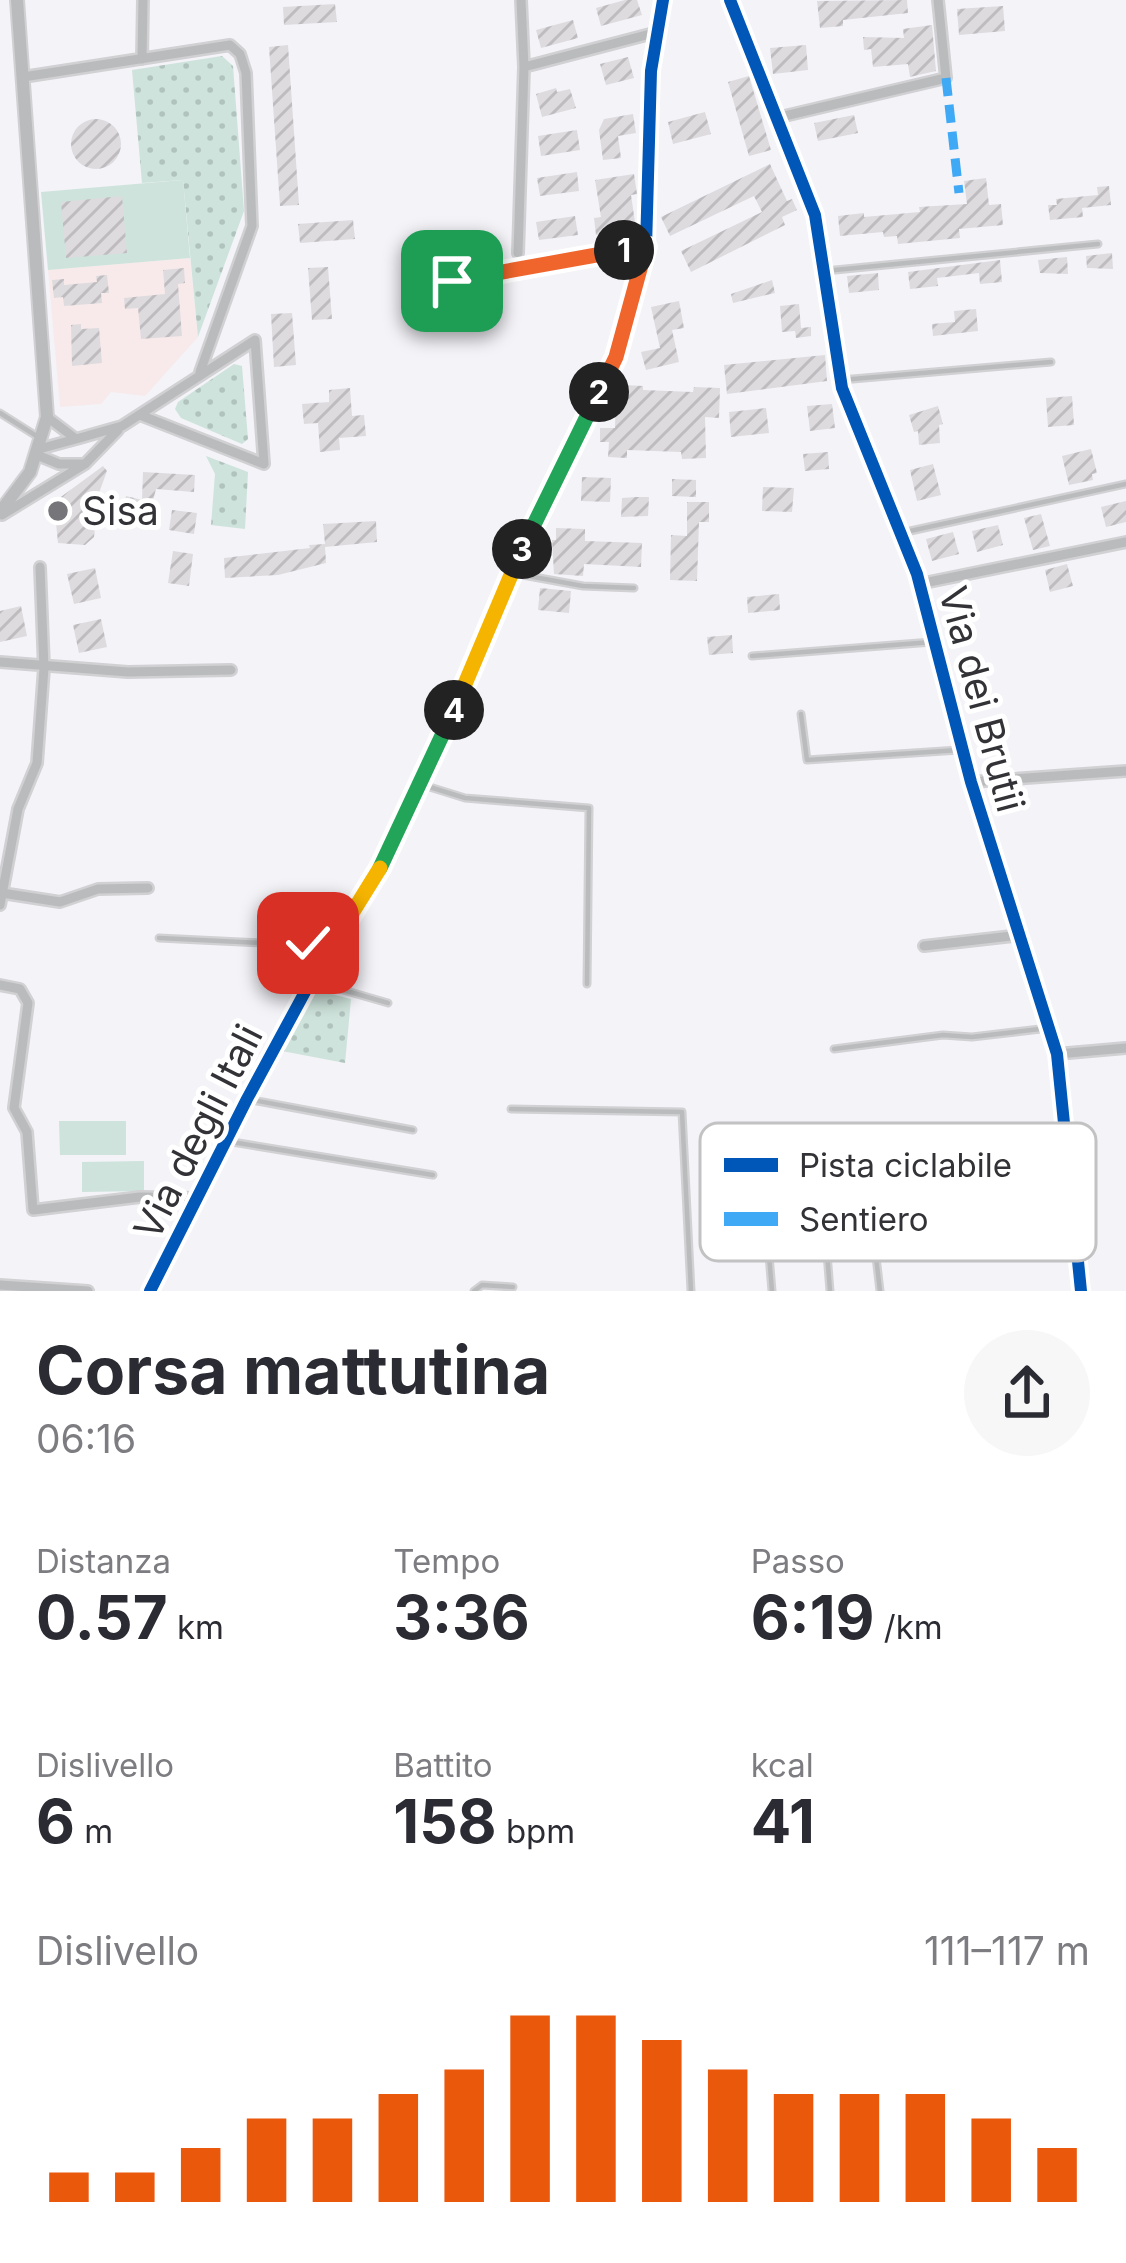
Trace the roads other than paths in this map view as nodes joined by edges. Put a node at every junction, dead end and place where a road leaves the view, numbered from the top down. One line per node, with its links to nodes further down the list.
1 (17, 0): 10 (street)
2 (143, 0): 8 (street)
3 (521, 0): 9 (street)
4 (663, 0): 7 (street, Via degli Itali)
5 (730, 0): 11 (street, Via dei Brutii)
6 (938, 0): 11 (street)
7 (654, 33): 9 (street); 13 (street, Via degli Itali)
8 (142, 59): 10 (street); 18 (street)
9 (524, 68): 14 (street)
10 (23, 77): 22 (street)
11 (776, 118): 15 (street, Via dei Brutii)
12 (1098, 244): 15 (lane)
13 (646, 247): 16 (street); 32 (street, Via degli Itali)
14 (518, 253)
15 (825, 272): 19 (street, Via dei Brutii)
16 (452, 281)
17 (1051, 362): 19 (lane)
18 (200, 373): 21 (street); 21 (street)
19 (841, 380): 29 (street, Via dei Brutii)
20 (0, 413): 25 (lane)
21 (140, 415): 23 (street)
22 (47, 417): 24 (street); 25 (street)
23 (122, 426): 24 (street); 26 (street)
24 (76, 439): 25 (street)
25 (39, 448): 26 (street); 28 (street)
26 (85, 464): 28 (street)
27 (1126, 484): 29 (lane)
28 (0, 514)
29 (901, 533): 33 (street, Via dei Brutii)
30 (1126, 542): 33 (street)
31 (40, 567): 38 (street)
32 (512, 573): 34 (lane); 44 (street, Via degli Itali)
33 (919, 584): 35 (street, Via dei Brutii)
34 (634, 588)
35 (936, 642): 36 (lane); 41 (street, Via dei Brutii)
36 (752, 656)
37 (0, 662): 38 (street)
38 (44, 668): 39 (street); 46 (street)
39 (231, 670)
40 (801, 714): 41 (lane)
41 (964, 750): 43 (street, Via dei Brutii)
42 (1126, 771): 43 (street)
43 (971, 782): 47 (street, Via dei Brutii)
44 (420, 784): 50 (street, Via degli Itali); 52 (lane)
45 (148, 887): 46 (street)
46 (1, 899)
47 (1021, 934): 49 (street); 55 (street, Via dei Brutii)
48 (159, 938): 50 (lane)
49 (924, 946)
50 (331, 947): 51 (street, Via degli Itali)
51 (311, 981): 54 (lane); 59 (street, Via degli Itali)
52 (587, 984)
53 (0, 985): 65 (street)
54 (388, 1003)
55 (1049, 1028): 57 (lane); 58 (street, Via dei Brutii)
56 (1126, 1048): 58 (street)
57 (834, 1049)
58 (1057, 1054): 61 (street, Via dei Brutii)
59 (247, 1099): 62 (lane); 63 (street, Via degli Itali)
60 (511, 1109): 75 (lane)
61 (1064, 1123)
62 (413, 1130)
63 (224, 1141): 64 (lane); 65 (street, Via degli Itali)
64 (433, 1175)
65 (196, 1198): 73 (street, Via degli Itali)
66 (770, 1261): 76 (lane)
67 (828, 1261): 77 (lane)
68 (876, 1261): 78 (lane)
69 (1078, 1261): 79 (street, Via dei Brutii)
70 (0, 1285): 72 (street)
71 (513, 1287): 74 (lane)
72 (88, 1291)
73 (150, 1291)
74 (474, 1291)
75 (692, 1291)
76 (772, 1291)
77 (830, 1291)
78 (880, 1291)
79 (1081, 1291)

